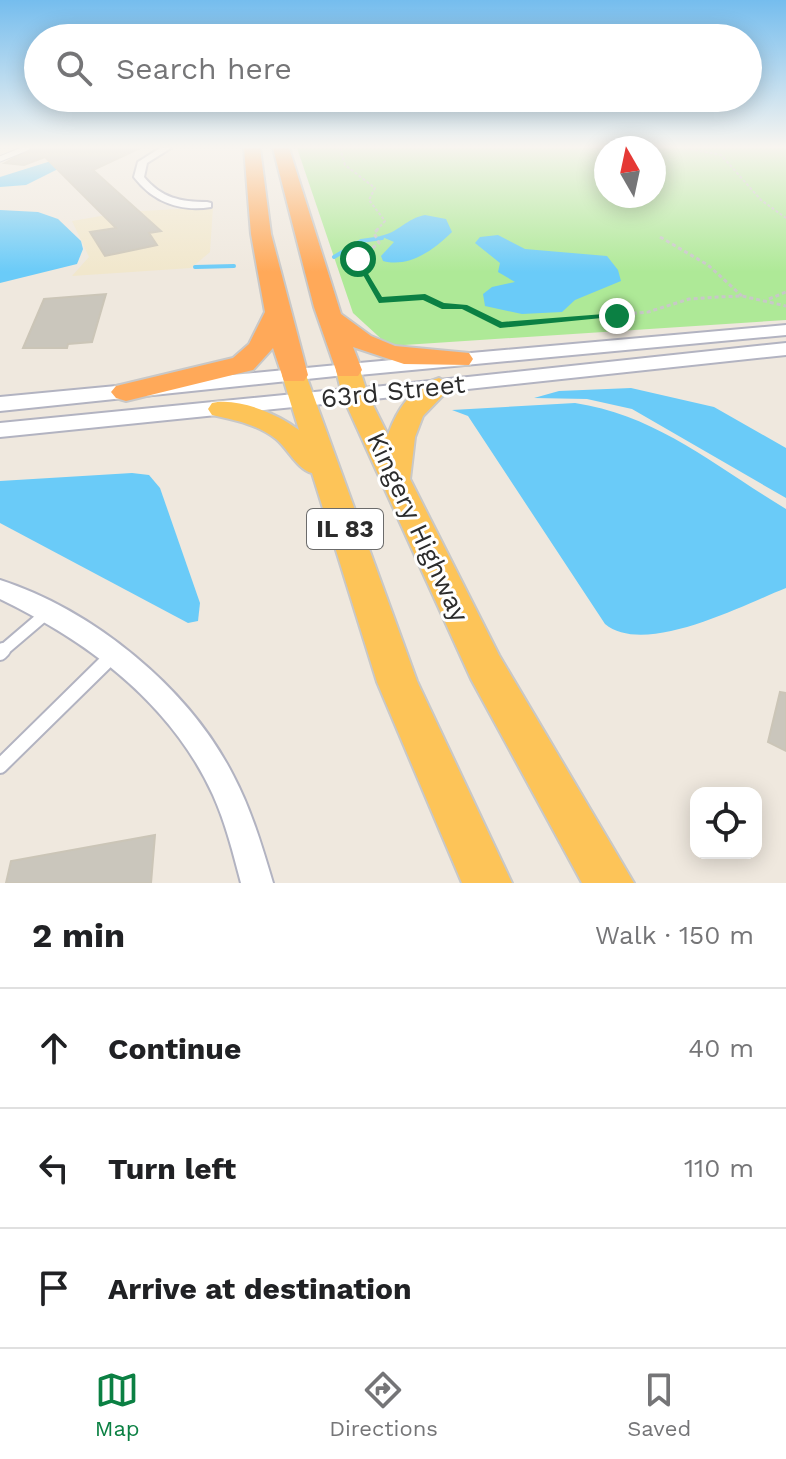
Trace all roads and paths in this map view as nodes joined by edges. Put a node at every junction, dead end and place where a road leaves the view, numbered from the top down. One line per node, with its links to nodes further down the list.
1 (150, 189): 6 (street)
2 (256, 189): 13 (highway, IL 83)
3 (293, 189): 14 (highway, Kingery Highway / IL 83)
4 (374, 189): 10 (path)
5 (751, 189): 7 (path)
6 (207, 205)
7 (786, 218)
8 (660, 237): 10 (path)
9 (786, 292): 11 (path)
10 (742, 296): 11 (path)
11 (767, 300): 12 (path)
12 (786, 306)
13 (277, 312): 20 (highway, IL 83); 21 (highway)
14 (330, 318): 17 (highway); 18 (highway, Kingery Highway / IL 83)
15 (786, 330): 17 (street, 63rd Street)
16 (786, 349): 19 (street, 63rd Street)
17 (459, 359): 18 (street, 63rd Street)
18 (352, 382): 19 (street, 63rd Street); 20 (main road, 63rd Street); 25 (highway, Kingery Highway / IL 83)
19 (439, 386): 25 (highway)
20 (298, 388): 21 (main road, 63rd Street); 23 (main road, 63rd Street); 26 (highway, IL 83)
21 (126, 392): 22 (main road, 63rd Street)
22 (0, 404)
23 (221, 409): 24 (main road, 63rd Street); 26 (highway)
24 (0, 430)
25 (395, 479): 34 (highway, Kingery Highway / IL 83)
26 (329, 481): 33 (highway, IL 83)
27 (0, 589): 28 (street)
28 (50, 610): 29 (lane); 30 (street)
29 (0, 653)
30 (114, 654): 31 (lane); 32 (street)
31 (0, 766)
32 (257, 883)
33 (487, 883)
34 (609, 883)

